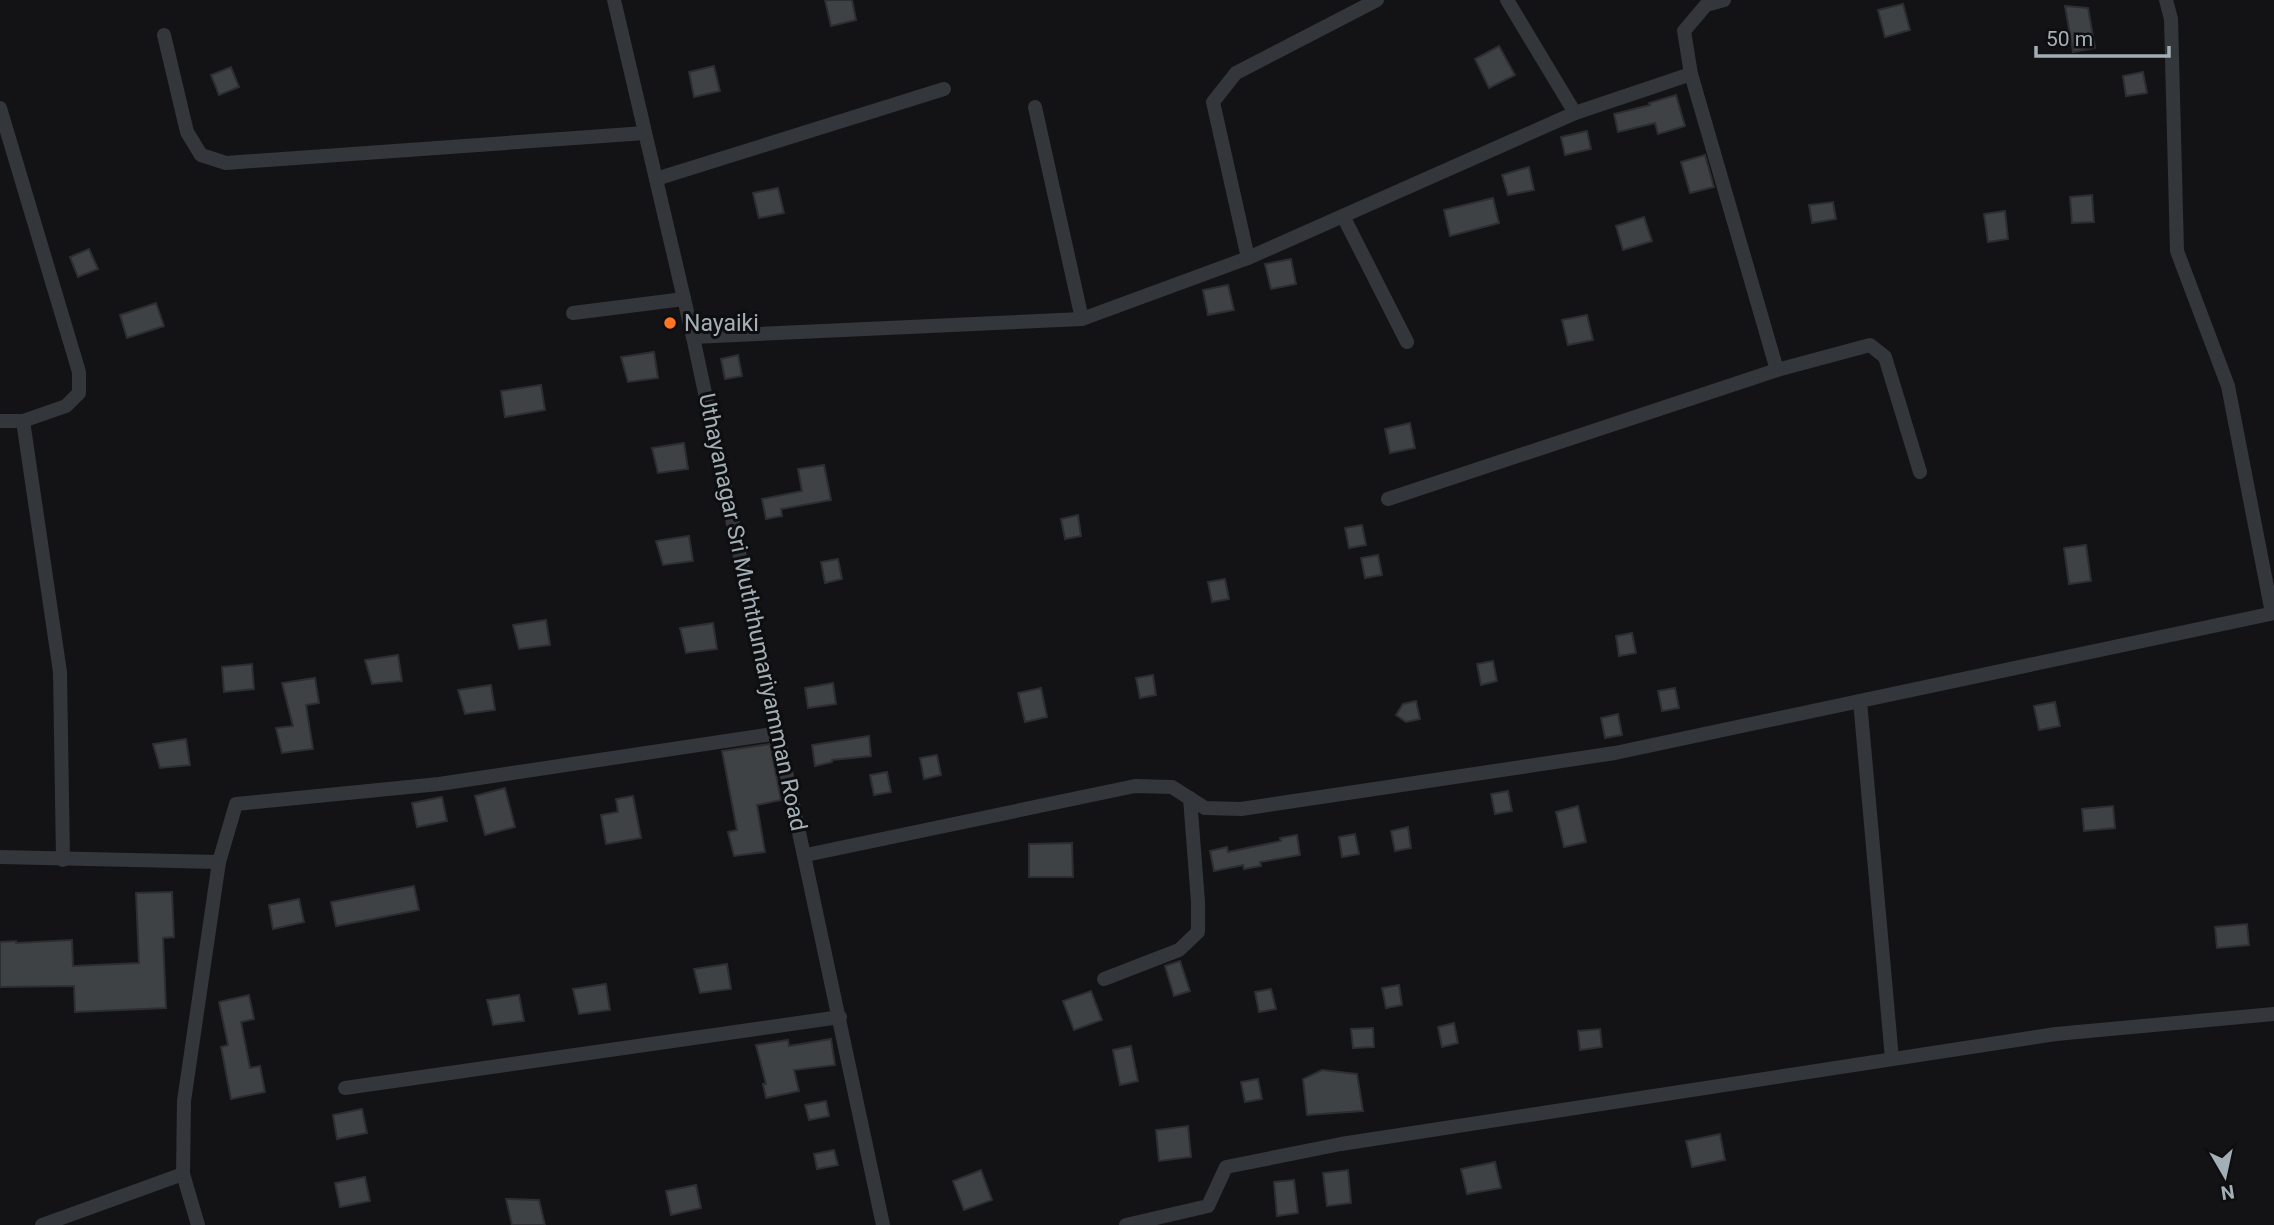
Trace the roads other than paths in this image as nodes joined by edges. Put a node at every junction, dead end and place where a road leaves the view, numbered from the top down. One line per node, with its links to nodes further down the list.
1 (614, 0): 12 (street, Uthayanagar Sri Muththumariyamman Road)
2 (1377, 0): 15 (street)
3 (1507, 0): 11 (street)
4 (1724, 0): 7 (street)
5 (2166, 0): 26 (street)
6 (164, 35): 12 (street)
7 (1691, 74): 11 (street); 21 (street)
8 (944, 89): 13 (street)
9 (1035, 107): 18 (street)
10 (0, 108): 23 (street)
11 (1574, 113): 14 (street)
12 (645, 133): 13 (street, Uthayanagar Sri Muththumariyamman Road)
13 (656, 179): 16 (street, Uthayanagar Sri Muththumariyamman Road)
14 (1343, 216): 15 (street); 20 (street)
15 (1248, 257): 18 (street)
16 (684, 299): 17 (street); 19 (street, Uthayanagar Sri Muththumariyamman Road)
17 (573, 313)
18 (1082, 319): 19 (street)
19 (693, 337): 28 (street, Uthayanagar Sri Muththumariyamman Road)
20 (1407, 342)
21 (1777, 370): 24 (street); 25 (street)
22 (0, 421): 23 (street)
23 (23, 421): 32 (street)
24 (1920, 472)
25 (1388, 499)
26 (2273, 613): 27 (street)
27 (1860, 701): 29 (street); 37 (street)
28 (779, 733): 30 (street, Uthayanagar Sri Muththumariyamman Road); 33 (street)
29 (1190, 798): 30 (street); 34 (street)
30 (806, 855): 36 (street, Uthayanagar Sri Muththumariyamman Road)
31 (0, 857): 32 (street)
32 (63, 860): 33 (street)
33 (219, 862): 39 (street)
34 (1104, 979)
35 (2274, 1014): 37 (street)
36 (840, 1017): 38 (street); 42 (street, Uthayanagar Sri Muththumariyamman Road)
37 (1892, 1059): 43 (street)
38 (345, 1088)
39 (183, 1174): 40 (street); 41 (street)
40 (42, 1225)
41 (198, 1225)
42 (883, 1225)
43 (1126, 1225)

